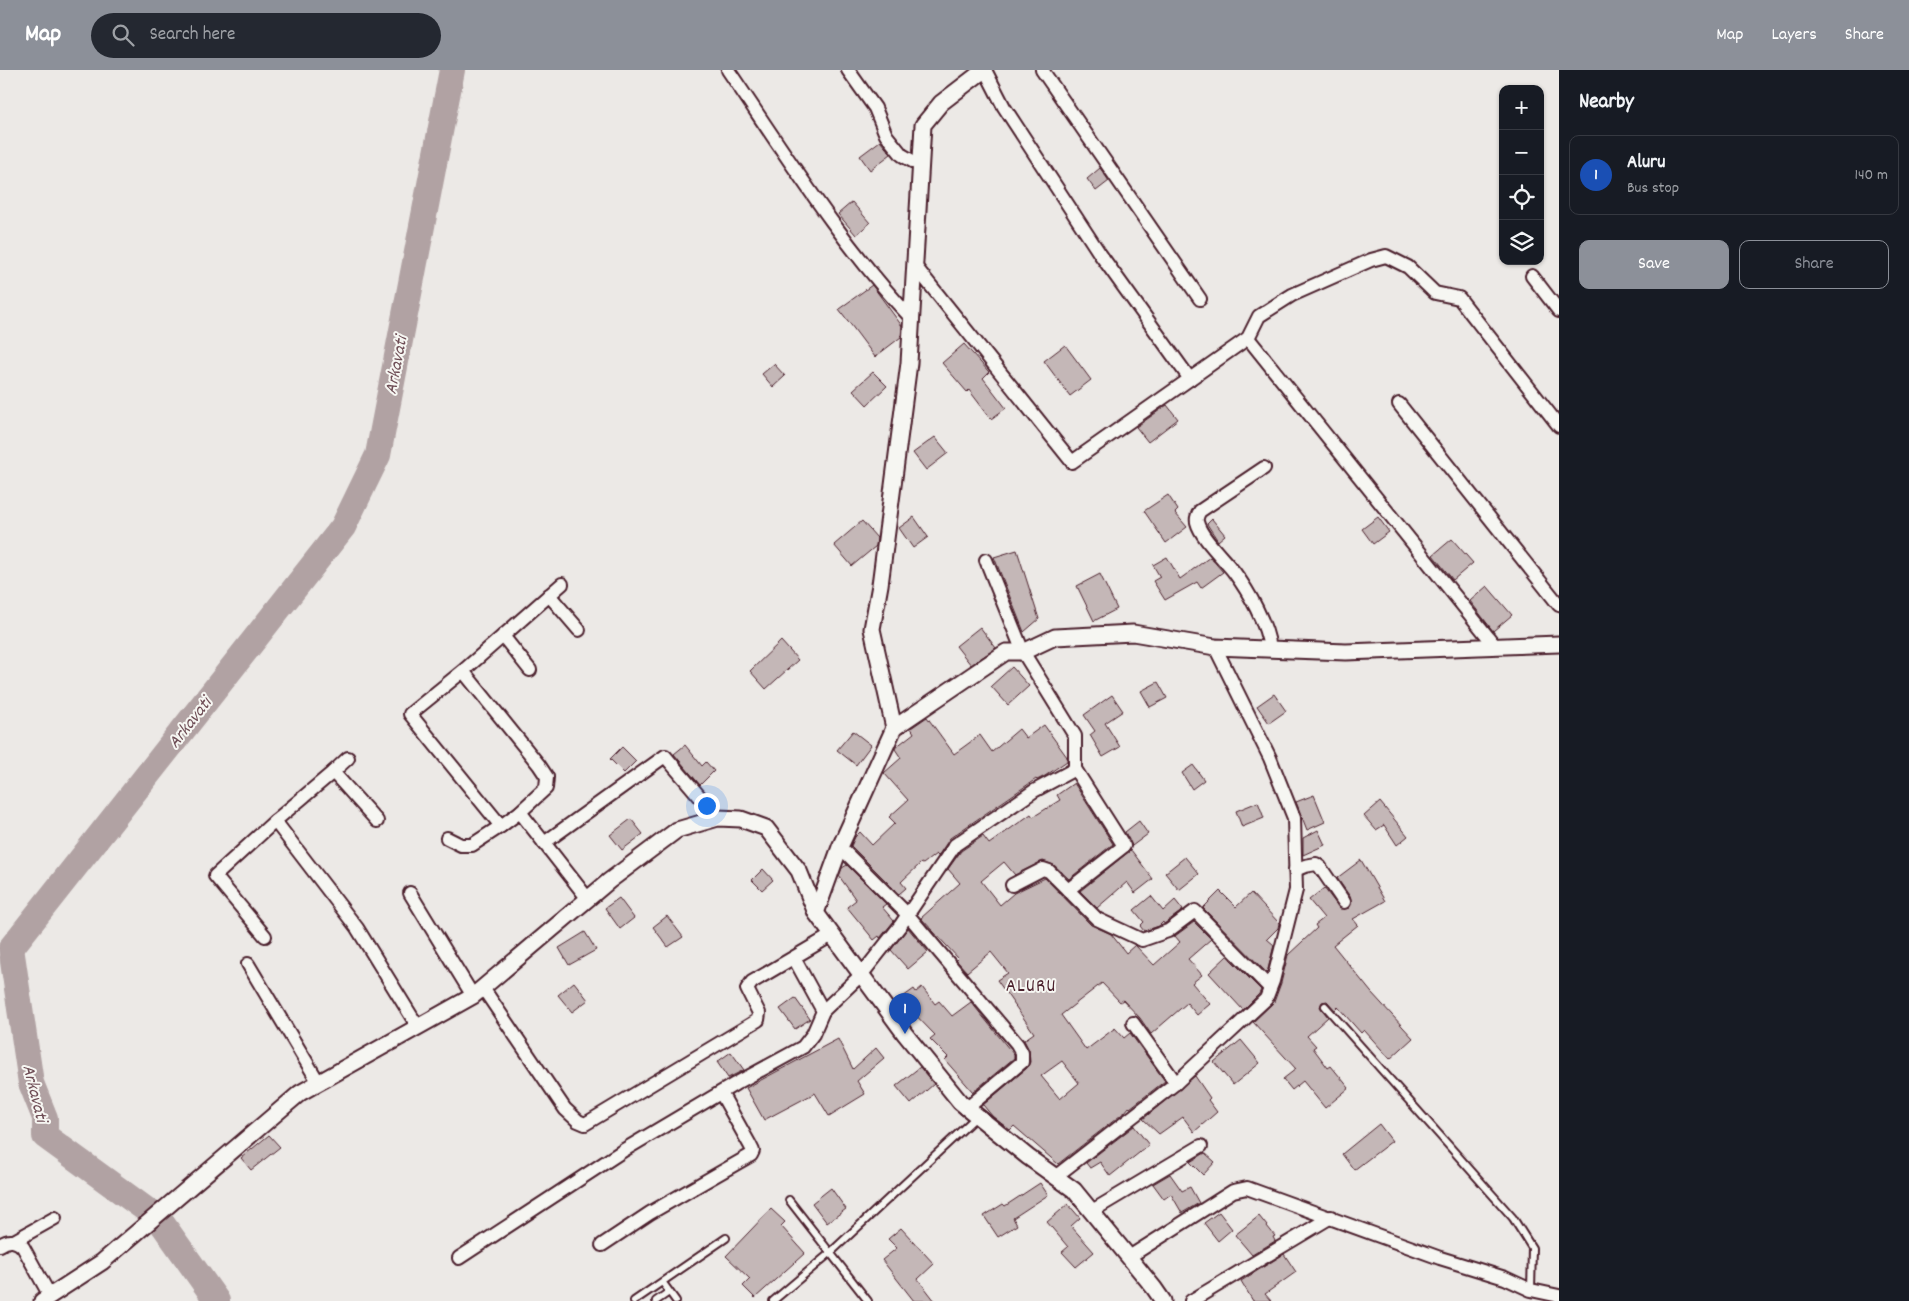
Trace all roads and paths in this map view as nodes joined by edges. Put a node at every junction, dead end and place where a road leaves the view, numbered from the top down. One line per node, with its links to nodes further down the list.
1 (728, 70): 10 (street)
2 (848, 70): 5 (street)
3 (985, 70): 5 (street); 12 (street)
4 (1042, 70): 8 (street)
5 (921, 166): 6 (street)
6 (915, 266): 10 (street); 12 (street)
7 (1532, 276): 9 (street)
8 (1200, 299)
9 (1559, 311)
10 (912, 319): 29 (street)
11 (1248, 338): 12 (street); 14 (street); 23 (street)
12 (1190, 379)
13 (1399, 404): 19 (street)
14 (1559, 426)
15 (1264, 468): 25 (street)
16 (986, 560): 26 (street)
17 (562, 584): 18 (street)
18 (549, 595): 20 (street); 21 (street)
19 (1559, 605)
20 (579, 630)
21 (503, 636): 27 (street); 28 (street)
22 (1559, 644): 23 (street)
23 (1496, 646): 25 (street)
24 (1215, 647): 25 (street); 26 (street); 41 (street)
25 (1270, 649)
26 (1024, 652): 29 (street); 31 (street)
27 (530, 670)
28 (463, 671): 33 (street); 37 (street)
29 (894, 728): 40 (street)
30 (348, 758): 32 (street)
31 (1074, 768): 43 (street); 48 (street)
32 (333, 772): 35 (street); 36 (street)
33 (520, 812): 37 (street); 39 (street)
34 (718, 818): 39 (street); 45 (street); 47 (street)
35 (275, 821): 50 (street); 59 (street)
36 (377, 821)
37 (501, 826): 38 (street)
38 (447, 838)
39 (544, 843): 45 (street)
40 (840, 847): 47 (street); 48 (street)
41 (1295, 870): 46 (street); 54 (street)
42 (1012, 885): 43 (street)
43 (1068, 890): 54 (street)
44 (410, 893): 55 (street)
45 (588, 899): 55 (street)
46 (1344, 902)
47 (816, 913): 49 (street)
48 (908, 914): 53 (street); 63 (street)
49 (832, 935): 51 (street); 53 (street)
50 (265, 936)
51 (794, 958): 55 (street); 57 (street)
52 (248, 964): 60 (street)
53 (862, 974): 57 (street); 63 (street)
54 (1270, 988): 61 (street)
55 (478, 992): 59 (street)
56 (1325, 1006): 78 (lane)
57 (823, 1011): 62 (street)
58 (1132, 1023): 61 (street)
59 (418, 1027): 60 (street)
60 (318, 1083): 81 (street)
61 (1176, 1083): 65 (street)
62 (721, 1093): 73 (street); 76 (street)
63 (971, 1113): 65 (street); 74 (lane)
64 (1201, 1146): 67 (street)
65 (1055, 1177): 67 (street)
66 (789, 1200): 74 (lane)
67 (1092, 1211): 75 (street)
68 (1331, 1217): 75 (street); 78 (street); 88 (street)
69 (55, 1218): 71 (street)
70 (726, 1238): 77 (lane)
71 (14, 1241): 72 (street); 81 (street)
72 (0, 1244)
73 (602, 1245)
74 (830, 1253): 85 (lane); 86 (lane)
75 (1129, 1256): 87 (street)
76 (459, 1258)
77 (663, 1282): 79 (lane); 82 (lane)
78 (1531, 1290): 80 (street)
79 (669, 1292): 83 (lane); 84 (lane)
80 (1559, 1296)
81 (46, 1299)
82 (634, 1301)
83 (656, 1301)
84 (676, 1301)
85 (773, 1301)
86 (868, 1301)
87 (1162, 1301)
88 (1191, 1301)

